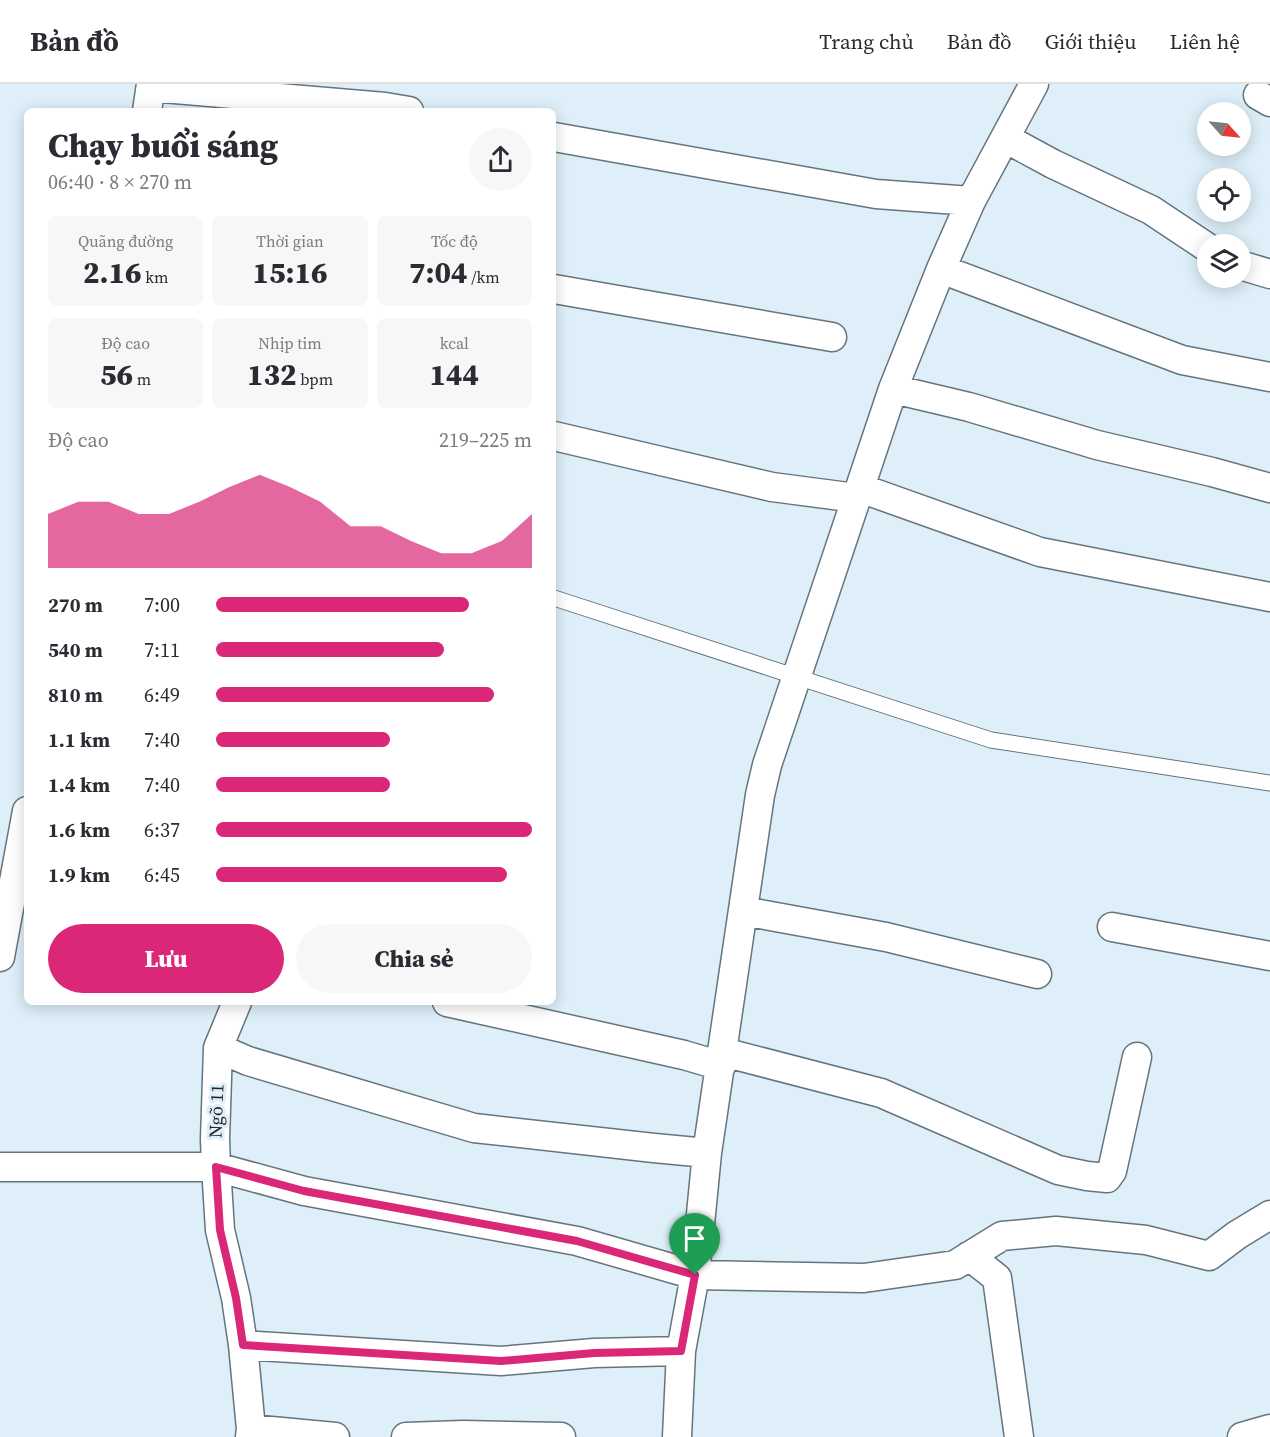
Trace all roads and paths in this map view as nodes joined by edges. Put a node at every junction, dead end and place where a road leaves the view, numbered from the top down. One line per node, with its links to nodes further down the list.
1 (1034, 84): 5 (street)
2 (150, 94): 3 (street)
3 (391, 103)
4 (556, 137): 6 (street)
5 (1005, 138): 6 (street); 7 (street)
6 (971, 201): 8 (street)
7 (1197, 241)
8 (941, 268): 13 (street); 14 (street)
9 (1251, 268): 10 (street)
10 (1270, 274)
11 (556, 289): 12 (street)
12 (832, 337)
13 (1270, 377)
14 (893, 389): 16 (street); 17 (street)
15 (556, 436): 17 (street)
16 (1270, 488)
17 (858, 493): 18 (street); 20 (street)
18 (1270, 597)
19 (556, 599): 20 (lane)
20 (796, 676): 21 (lane); 23 (street)
21 (1270, 783)
22 (24, 827): 26 (street)
23 (743, 911): 27 (street); 32 (street)
24 (1112, 927): 25 (street)
25 (1270, 956)
26 (0, 957)
27 (1037, 974)
28 (236, 1005): 30 (street, Ngõ 11)
29 (460, 1005): 32 (street)
30 (218, 1048): 33 (street); 35 (street, Ngõ 11)
31 (1137, 1057): 32 (street)
32 (722, 1059): 33 (street)
33 (707, 1153): 38 (street)
34 (0, 1167): 35 (street)
35 (216, 1167): 38 (street); 39 (street, Ngõ 11)
36 (1270, 1215): 37 (street)
37 (969, 1256): 38 (street); 47 (street)
38 (695, 1275): 40 (street)
39 (243, 1345): 40 (street); 42 (street, Ngõ 11)
40 (681, 1351): 46 (street)
41 (1270, 1429): 48 (street)
42 (250, 1433): 43 (street)
43 (335, 1437)
44 (406, 1437): 45 (street)
45 (561, 1437)
46 (677, 1437)
47 (1019, 1437)
48 (1242, 1437)

